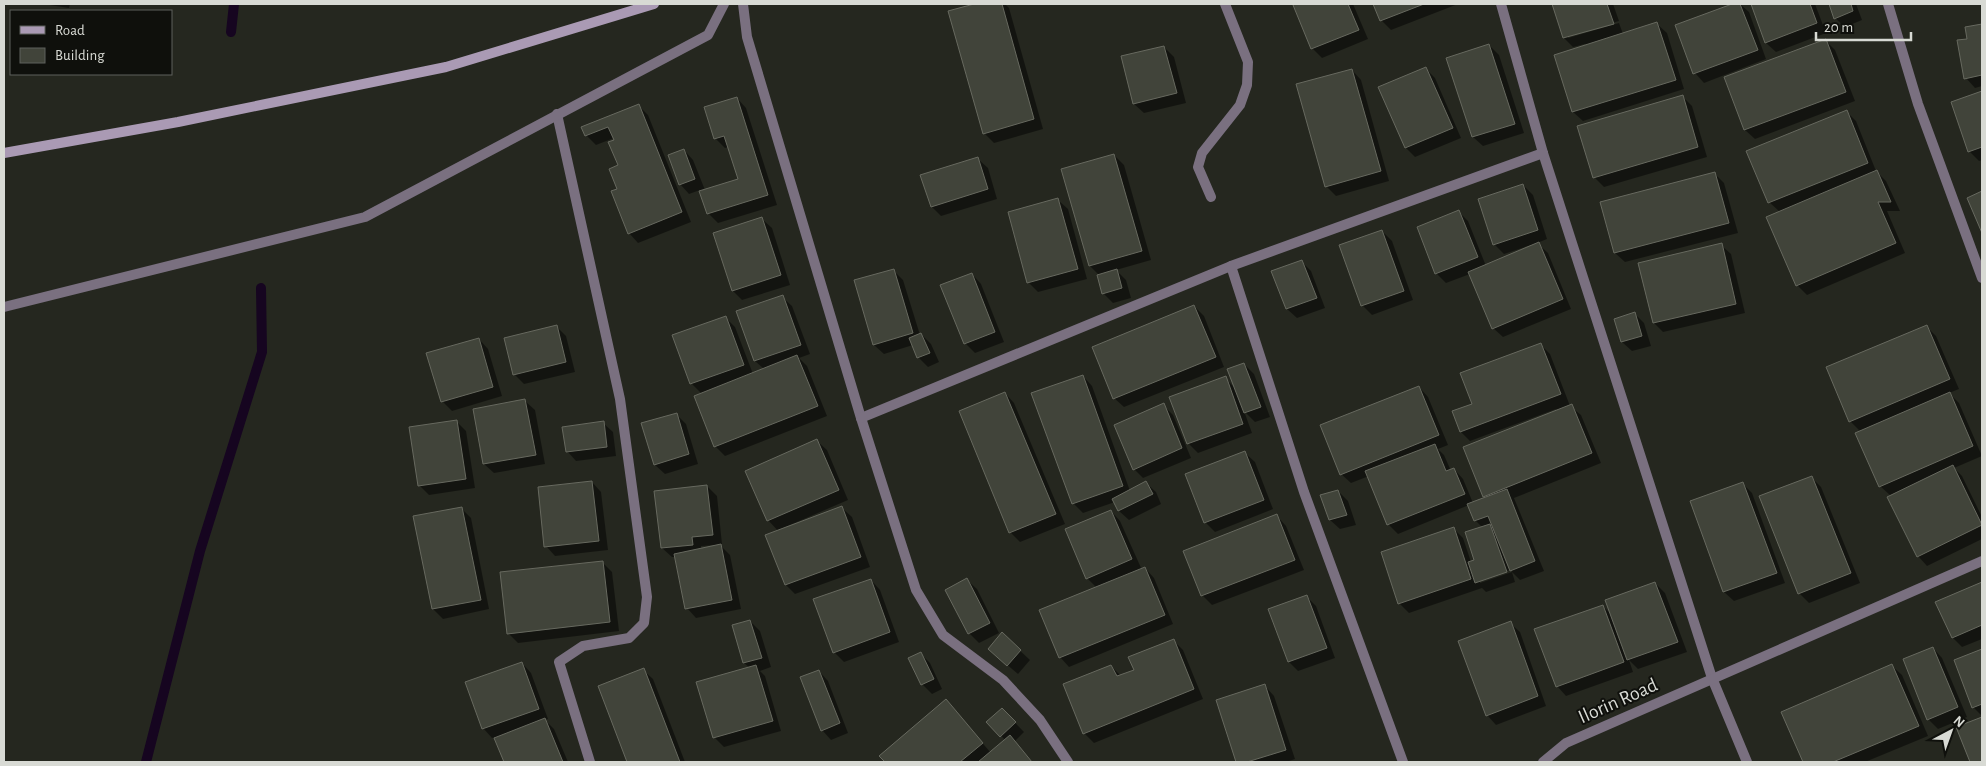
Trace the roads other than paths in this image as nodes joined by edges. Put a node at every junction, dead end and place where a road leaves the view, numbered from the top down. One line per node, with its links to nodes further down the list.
1 (654, 4): 8 (main road)
2 (724, 4): 7 (street)
3 (743, 4): 14 (street)
4 (1224, 4): 10 (street)
5 (1501, 4): 9 (street)
6 (1888, 4): 12 (street)
7 (557, 114): 13 (street); 17 (street)
8 (4, 153)
9 (1543, 153): 11 (street); 16 (street)
10 (1211, 197)
11 (1231, 266): 14 (street); 19 (street)
12 (1982, 278)
13 (4, 307)
14 (861, 418): 18 (street)
15 (1982, 561): 16 (street, Ilorin Road)
16 (1712, 678): 20 (street, Ilorin Road); 21 (street)
17 (590, 762)
18 (1068, 762)
19 (1403, 762)
20 (1543, 762)
21 (1747, 762)

